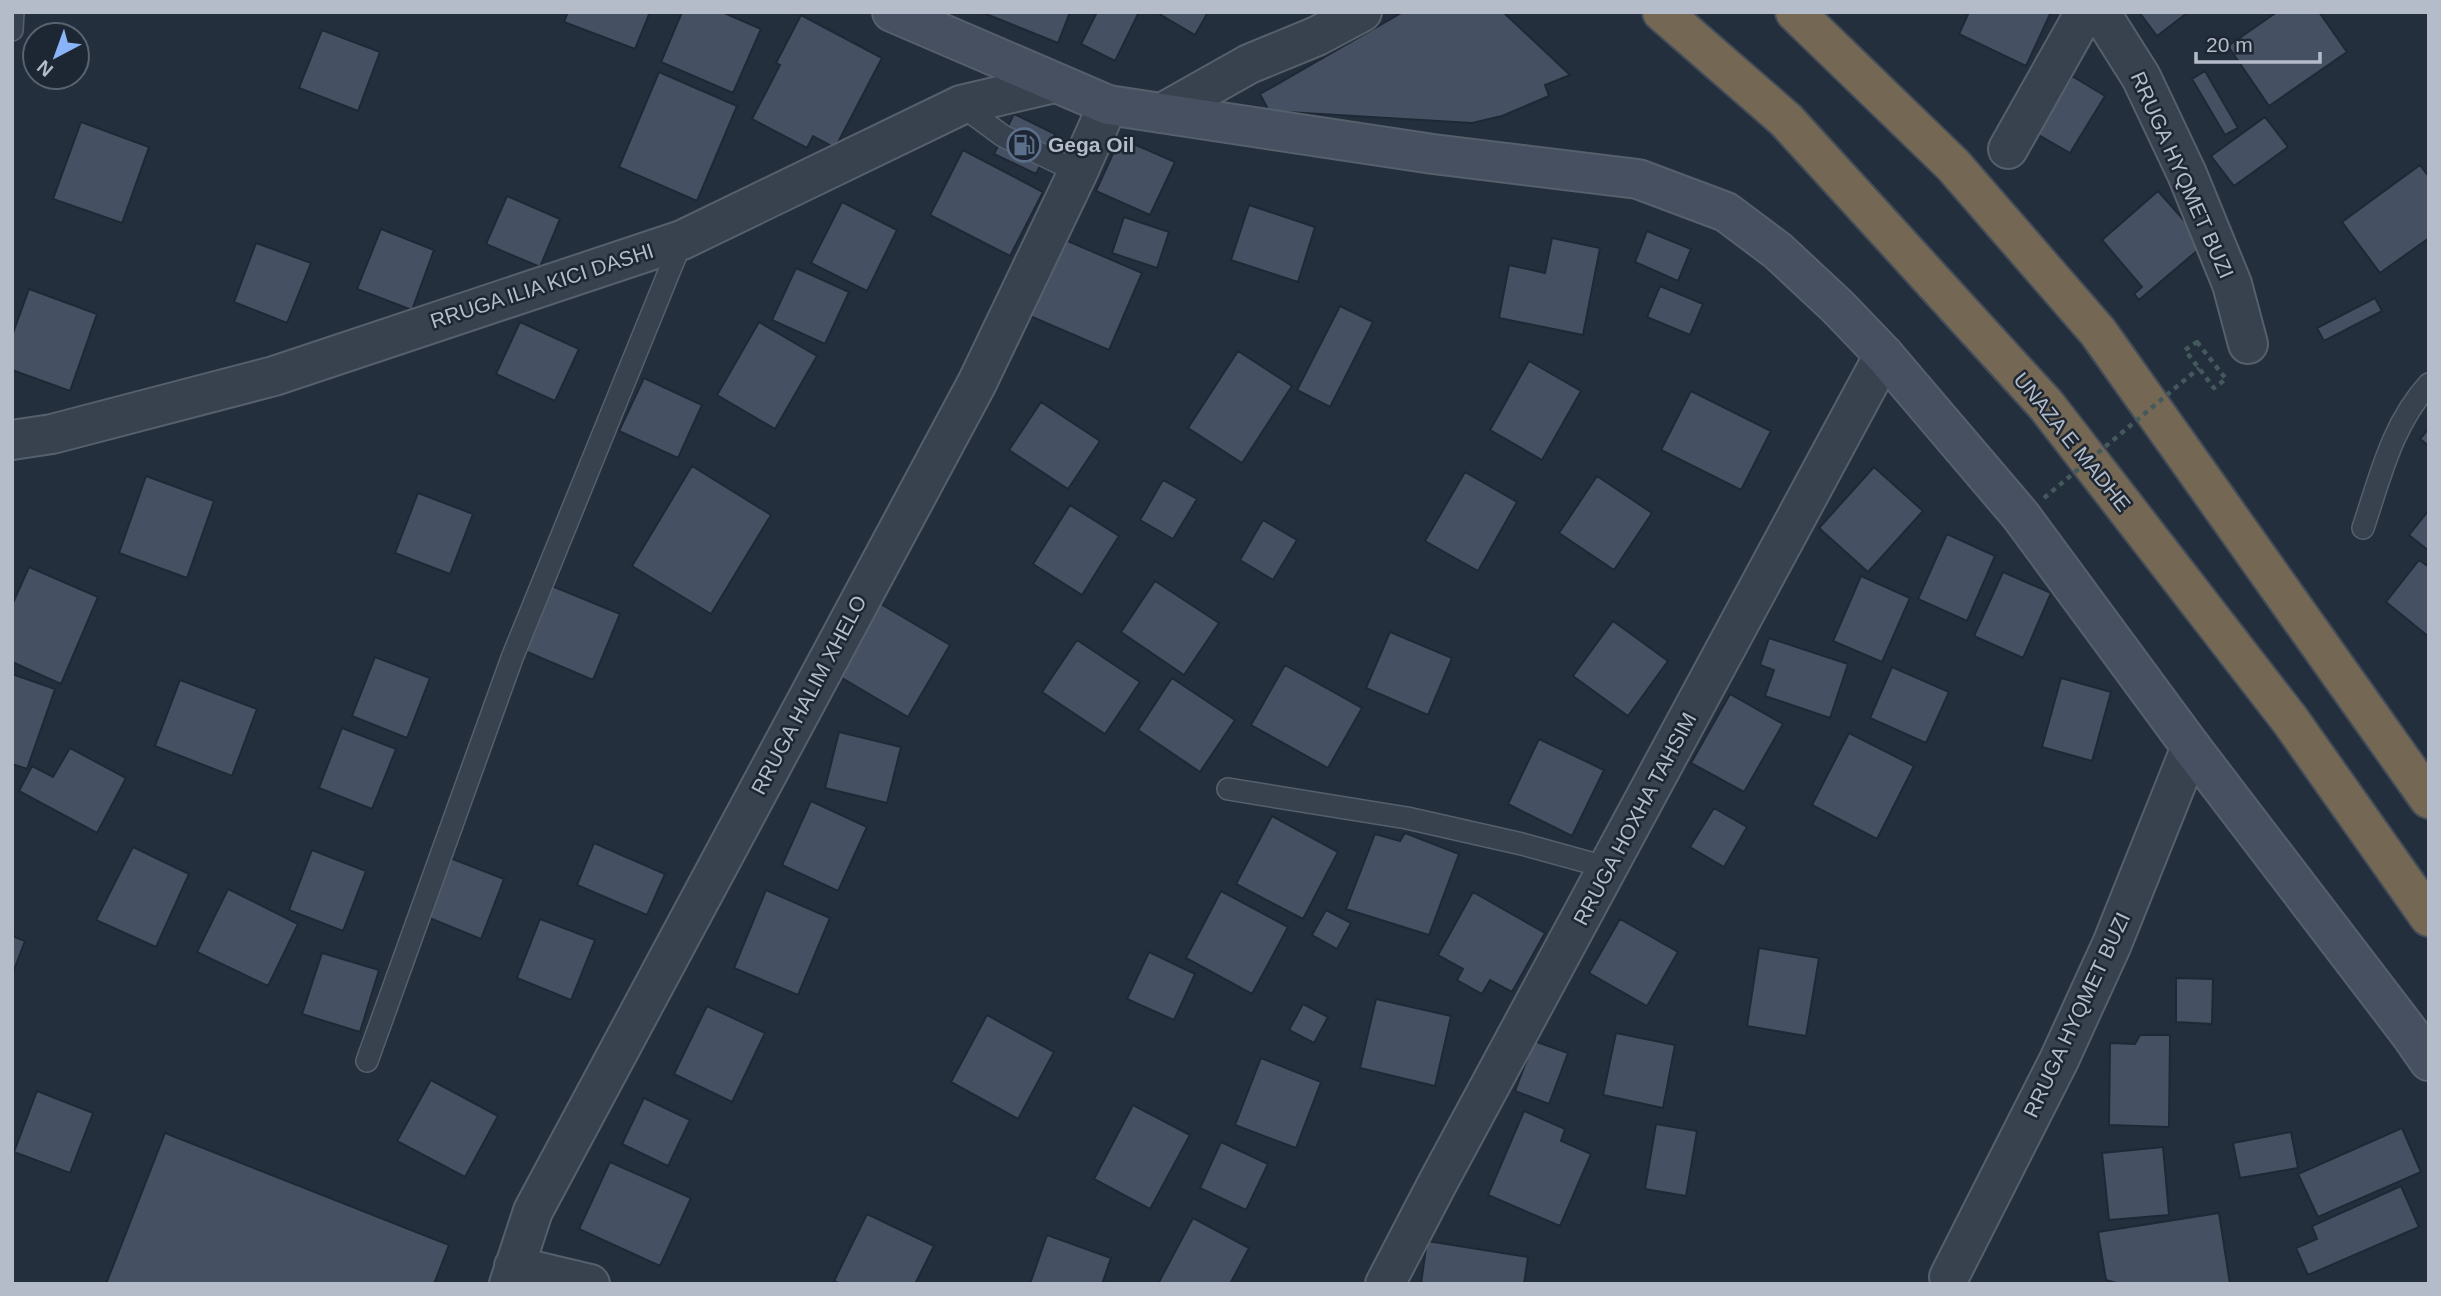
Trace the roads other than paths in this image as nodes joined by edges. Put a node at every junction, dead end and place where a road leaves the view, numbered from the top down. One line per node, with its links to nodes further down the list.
1 (13, 12): 8 (lane)
2 (892, 12): 9 (main road)
3 (1362, 12): 12 (street)
4 (1662, 12): 25 (highway, UNAZA E MADHE)
5 (1795, 12): 23 (highway)
6 (2085, 12): 13 (street)
7 (2100, 12): 16 (street, RRUGA HYQMET BUZI)
8 (12, 30)
9 (1054, 83): 10 (street, RRUGA ILIA KICI DASHI); 11 (main road)
10 (961, 105): 14 (lane); 15 (street, RRUGA ILIA KICI DASHI)
11 (1108, 105): 12 (main road); 14 (street, RRUGA HALIM XHELO)
12 (1162, 113): 17 (main road)
13 (2008, 149)
14 (1078, 172): 28 (street, RRUGA HALIM XHELO)
15 (682, 240): 19 (street, RRUGA ILIA KICI DASHI); 27 (lane)
16 (2248, 344)
17 (1884, 355): 21 (main road); 24 (street, RRUGA HOXHA TAHSIM)
18 (2429, 384): 20 (lane)
19 (12, 440)
20 (2363, 528)
21 (2191, 747): 26 (main road); 29 (street, RRUGA HYQMET BUZI)
22 (1227, 789): 24 (lane)
23 (2429, 799)
24 (1609, 868): 31 (street, RRUGA HOXHA TAHSIM)
25 (2429, 918)
26 (2429, 1060)
27 (367, 1061)
28 (511, 1275): 30 (street)
29 (1954, 1280)
30 (590, 1284)
31 (1385, 1284)

